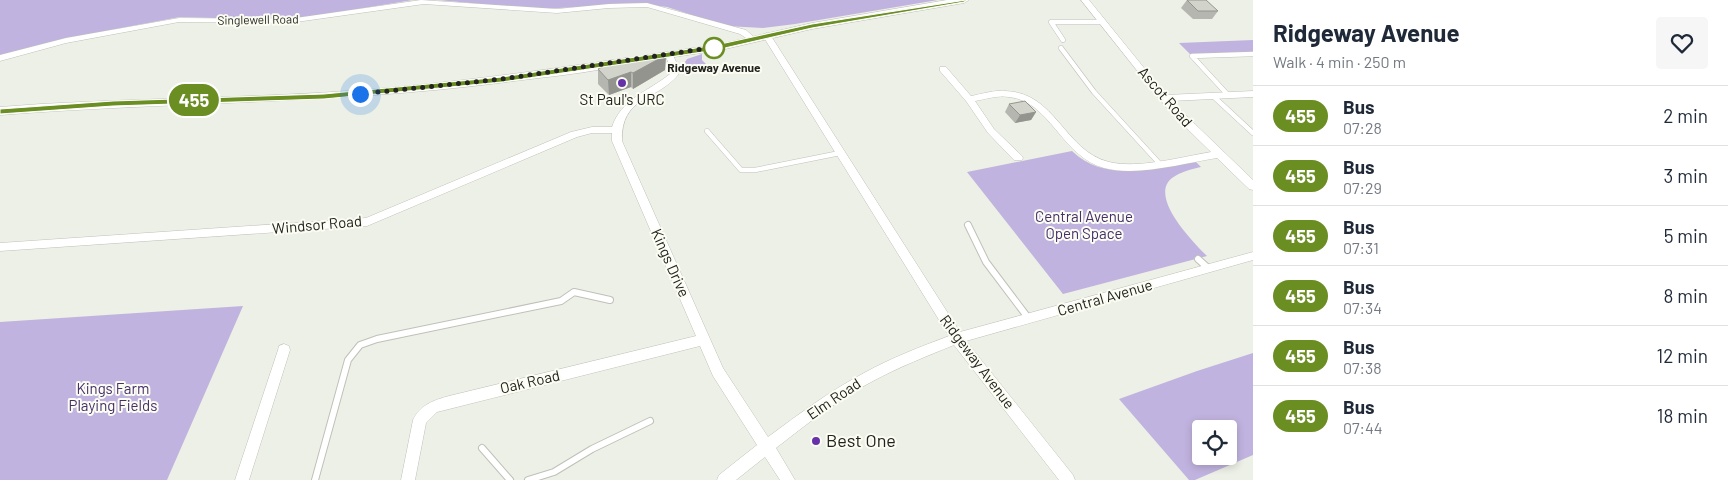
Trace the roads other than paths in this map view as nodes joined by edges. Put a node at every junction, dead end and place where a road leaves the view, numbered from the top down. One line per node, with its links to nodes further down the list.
1 (964, 0): 4 (street)
2 (1085, 0): 3 (street, Ascot Road)
3 (1101, 22): 6 (lane); 15 (street, Ascot Road)
4 (767, 36): 5 (street); 21 (street, Ridgeway Avenue)
5 (752, 39): 9 (street); 10 (street, Singlewell Road)
6 (1063, 40)
7 (1061, 48): 24 (lane)
8 (1253, 54): 14 (lane)
9 (669, 55): 17 (street); 18 (street)
10 (0, 58)
11 (943, 69): 16 (street)
12 (1253, 94): 14 (street)
13 (1213, 96): 14 (street); 15 (street); 20 (lane)
14 (1228, 96)
15 (1164, 98): 22 (street, Ascot Road)
16 (969, 99): 23 (street); 24 (street)
17 (0, 112)
18 (616, 130): 27 (street, Windsor Road); 34 (street, Kings Drive)
19 (707, 131): 21 (lane)
20 (1253, 133)
21 (840, 153): 33 (street, Ridgeway Avenue)
22 (1219, 154): 24 (street); 25 (street, Ascot Road)
23 (1018, 158)
24 (1159, 163)
25 (1253, 186)
26 (968, 225): 32 (lane)
27 (0, 247)
28 (1253, 256): 30 (street, Central Avenue)
29 (1198, 259): 30 (lane)
30 (1208, 268): 32 (street, Central Avenue)
31 (610, 300): 40 (lane)
32 (1030, 319): 33 (street, Central Avenue)
33 (957, 339): 37 (street, Elm Road); 46 (street, Ridgeway Avenue)
34 (704, 340): 37 (street, Kings Drive); 41 (street, Oak Road)
35 (284, 350): 39 (street)
36 (650, 421): 43 (lane)
37 (767, 447): 44 (street, Elm Road); 45 (street, Kings Drive)
38 (482, 448): 42 (lane)
39 (242, 480)
40 (315, 480)
41 (408, 480)
42 (510, 480)
43 (528, 480)
44 (724, 480)
45 (788, 480)
46 (1068, 480)

